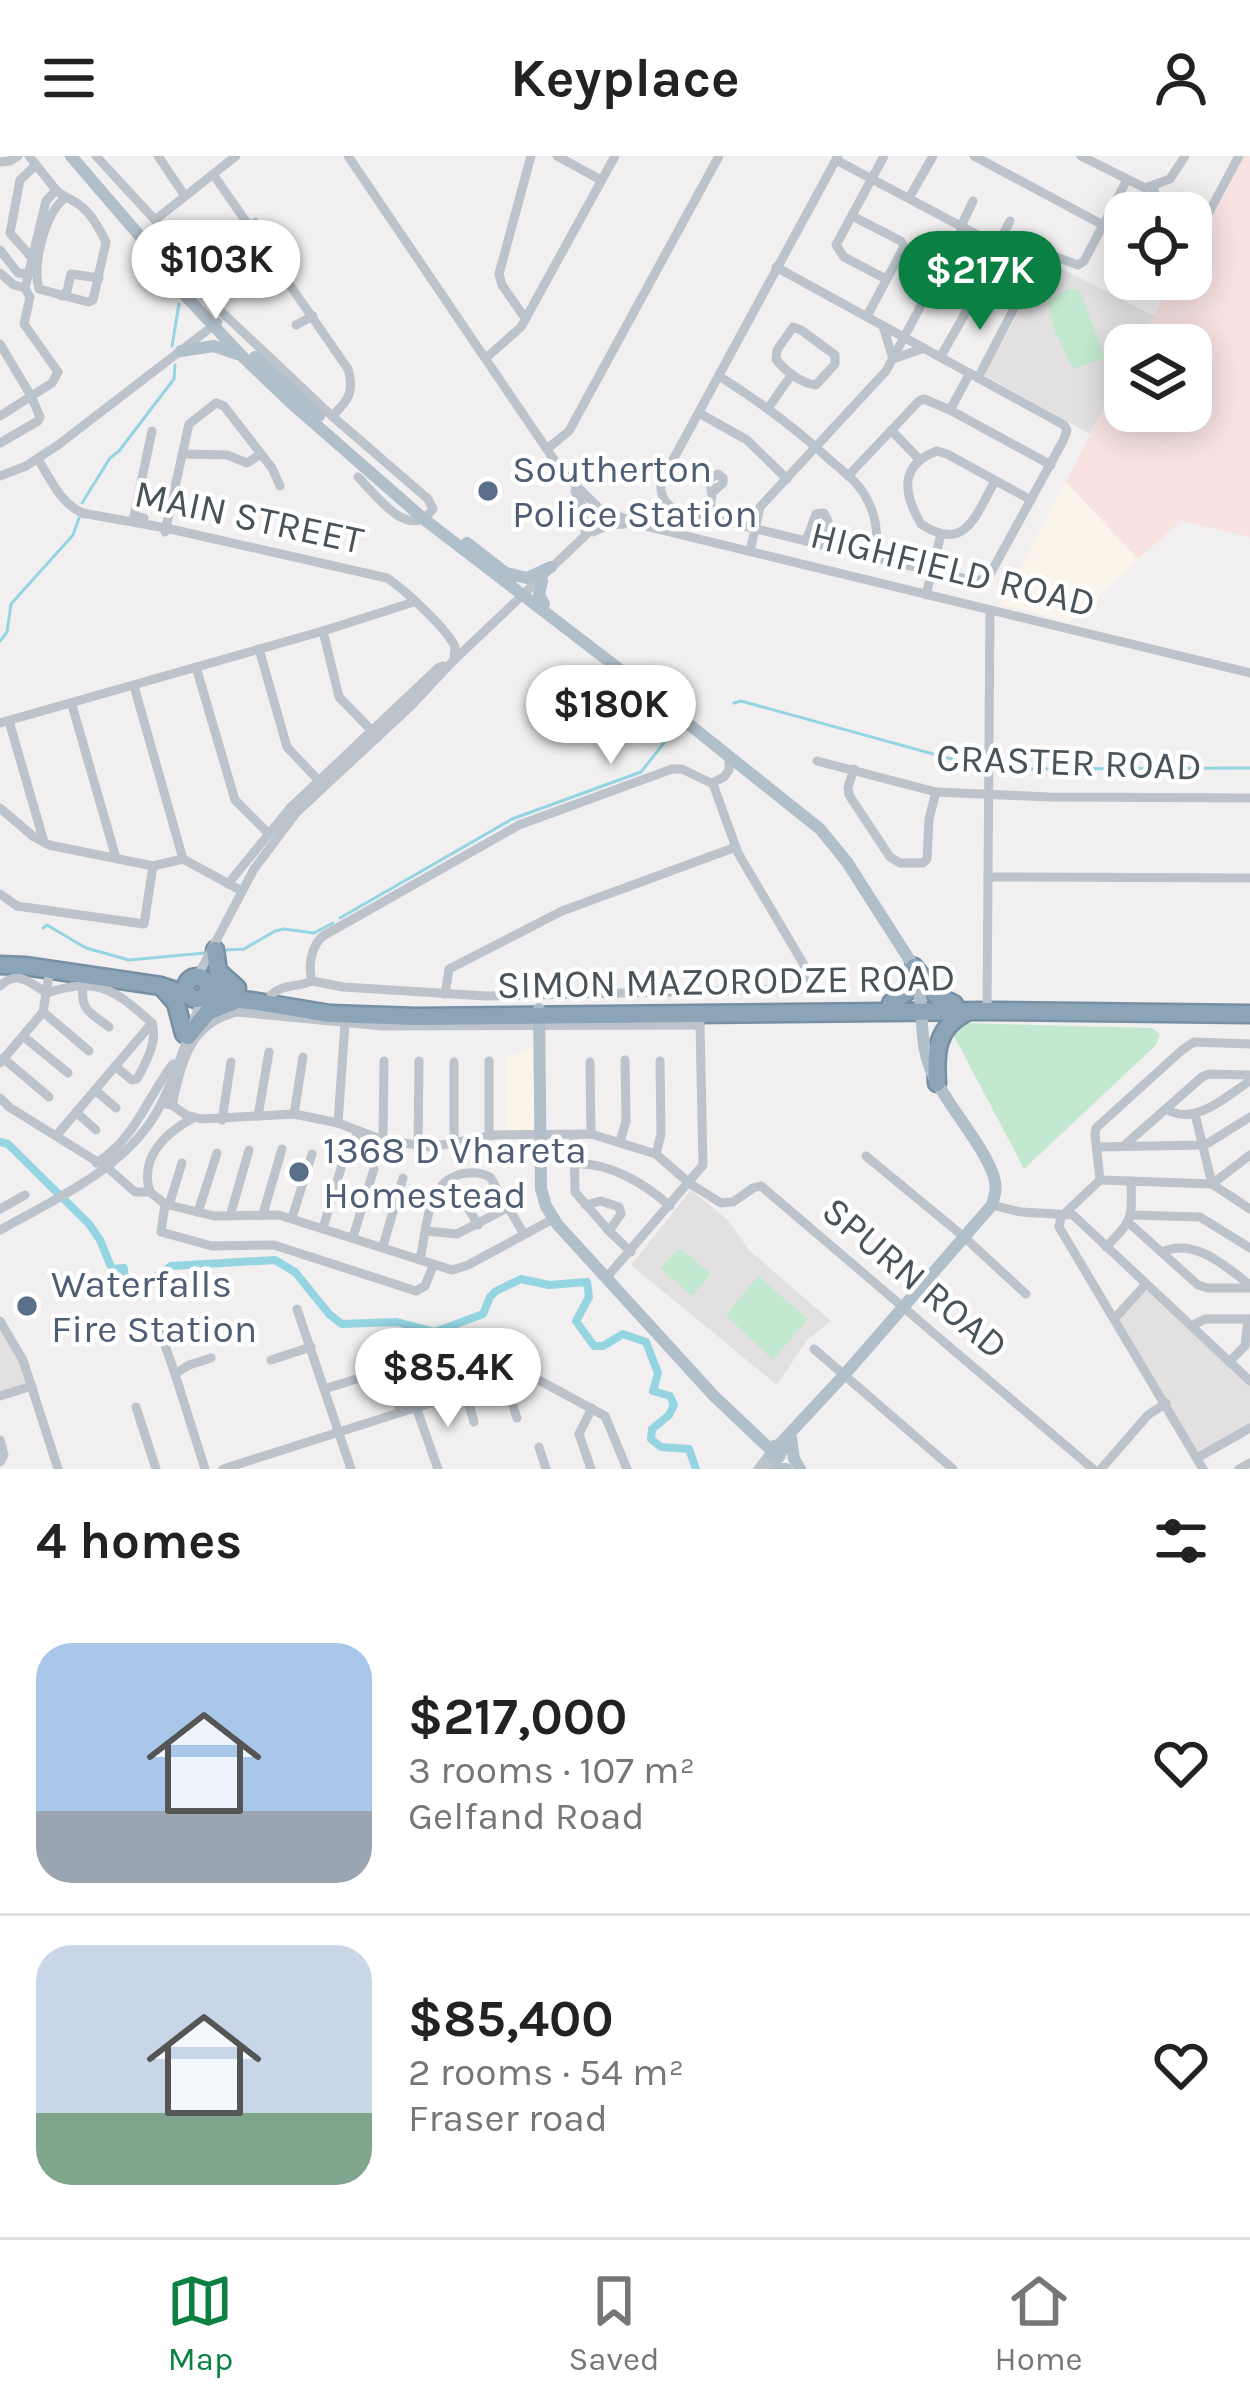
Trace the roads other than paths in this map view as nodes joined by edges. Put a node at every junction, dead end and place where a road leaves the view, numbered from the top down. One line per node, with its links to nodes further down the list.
1 (18, 156): 19 (street)
2 (71, 156): 51 (main road)
3 (96, 156): 32 (street)
4 (158, 156): 27 (street)
5 (236, 156): 20 (street)
6 (348, 156): 60 (street)
7 (531, 156): 50 (street)
8 (557, 156): 22 (street)
9 (615, 156): 22 (street)
10 (718, 156): 75 (street)
11 (884, 156): 21 (street)
12 (933, 156): 28 (street)
13 (1081, 156): 23 (street)
14 (1239, 156): 30 (street)
15 (977, 157): 34 (street)
16 (1182, 157): 24 (street)
17 (837, 158): 21 (street); 40 (street)
18 (32, 160): 26 (street); 38 (street)
19 (0, 162)
20 (213, 174): 27 (street); 48 (street)
21 (872, 179): 28 (street); 31 (street)
22 (601, 180): 50 (street)
23 (1127, 180): 24 (street); 34 (street)
24 (1152, 186): 25 (street)
25 (1155, 192)
26 (60, 194): 38 (street); 43 (street); 45 (street)
27 (185, 196): 32 (street)
28 (909, 198): 35 (street)
29 (973, 200): 35 (street)
30 (1212, 205)
31 (852, 216): 44 (street); 44 (street)
32 (155, 220): 70 (street)
33 (1010, 221): 36 (street)
34 (1103, 225): 39 (street)
35 (962, 226): 36 (street); 54 (street)
36 (997, 245): 39 (street)
37 (0, 250): 42 (street)
38 (33, 259): 42 (street)
39 (1036, 266): 47 (street)
40 (776, 267): 49 (street); 63 (street)
41 (0, 273): 45 (street)
42 (29, 274): 45 (street)
43 (99, 278): 46 (street); 46 (street)
44 (886, 279): 49 (street)
45 (31, 290): 46 (street); 65 (street)
46 (62, 296)
47 (1018, 305): 58 (street); 64 (street)
48 (313, 316): 52 (street); 70 (street)
49 (868, 316): 53 (street)
50 (525, 318): 60 (street)
51 (208, 324): 57 (street); 59 (main road); 92 (main road)
52 (296, 325)
53 (882, 325): 54 (street); 61 (street)
54 (903, 337): 56 (street); 61 (street)
55 (1, 347): 65 (street)
56 (923, 348): 58 (street); 61 (street)
57 (181, 351): 59 (main road); 79 (street)
58 (941, 356): 64 (street)
59 (244, 357): 92 (main road)
60 (486, 358): 75 (street)
61 (893, 359): 74 (street)
62 (792, 374): 62 (street); 66 (street)
63 (719, 376): 66 (street); 68 (street)
64 (974, 376): 67 (street); 80 (street)
65 (31, 396): 69 (street); 73 (street)
66 (769, 407): 74 (street)
67 (950, 410): 71 (street); 80 (street)
68 (699, 413): 85 (street); 93 (street)
69 (0, 416)
70 (332, 416): 92 (street)
71 (891, 430): 78 (street); 83 (street)
72 (152, 431): 96 (street)
73 (0, 443)
74 (817, 447): 83 (street); 85 (street)
75 (547, 449): 81 (street)
76 (184, 454): 77 (street); 77 (street); 96 (street)
77 (261, 454): 87 (street)
78 (919, 458): 86 (street); 99 (street)
79 (38, 459): 82 (street); 96 (street, MAIN STREET)
80 (1051, 465): 90 (street)
81 (563, 473): 88 (street); 91 (street)
82 (0, 476)
83 (848, 476): 102 (street)
84 (358, 477): 92 (street)
85 (787, 478): 97 (street)
86 (994, 481): 90 (street); 99 (street)
87 (280, 486)
88 (574, 490): 91 (street); 98 (street)
89 (712, 494): 93 (street)
90 (1031, 500): 105 (street)
91 (607, 516): 94 (street, HIGHFIELD ROAD); 95 (street, HIGHFIELD ROAD); 98 (street)
92 (427, 517): 106 (main road); 109 (main road)
93 (709, 518): 97 (street)
94 (623, 524): 95 (street, HIGHFIELD ROAD); 98 (street)
95 (641, 525): 101 (street, HIGHFIELD ROAD)
96 (166, 528): 110 (street, MAIN STREET)
97 (754, 528): 100 (street); 101 (street)
98 (588, 534): 104 (street); 107 (street)
99 (941, 535): 105 (street)
100 (815, 543): 102 (street); 103 (street)
101 (750, 551): 103 (street, HIGHFIELD ROAD)
102 (874, 557): 105 (street)
103 (811, 566): 108 (street, HIGHFIELD ROAD)
104 (550, 567): 106 (main road); 109 (street)
105 (932, 571): 108 (street)
106 (505, 573): 109 (main road)
107 (542, 581): 109 (main road)
108 (926, 595): 111 (street, HIGHFIELD ROAD)
109 (525, 599): 114 (street); 119 (street); 125 (main road); 144 (main road)
110 (414, 602): 112 (street); 113 (street, MAIN STREET)
111 (990, 610): 118 (street, HIGHFIELD ROAD); 130 (street)
112 (323, 631): 115 (street); 123 (street)
113 (450, 638): 114 (street); 116 (street)
114 (477, 638): 116 (street)
115 (259, 649): 117 (street); 127 (street)
116 (450, 664): 119 (street); 123 (street)
117 (196, 667): 120 (street); 133 (street)
118 (1250, 673)
119 (438, 679): 123 (street)
120 (134, 686): 121 (street); 137 (street)
121 (72, 705): 122 (street); 136 (street)
122 (4, 722): 134 (street)
123 (375, 735): 127 (street); 142 (street)
124 (817, 761): 126 (street, CRASTER ROAD)
125 (733, 763): 128 (street); 144 (main road)
126 (854, 769): 129 (street, CRASTER ROAD); 129 (street)
127 (319, 781): 133 (street)
128 (712, 783): 135 (street); 149 (street)
129 (936, 792): 130 (street, CRASTER ROAD)
130 (990, 795): 131 (street, CRASTER ROAD); 139 (street)
131 (1250, 799)
132 (0, 808): 134 (street)
133 (268, 833): 141 (street)
134 (44, 843): 136 (street)
135 (736, 847): 155 (street); 158 (street)
136 (116, 858): 138 (street)
137 (183, 860): 138 (street); 141 (street)
138 (153, 866): 143 (street)
139 (988, 877): 140 (street); 160 (street)
140 (1250, 878)
141 (228, 884): 142 (street)
142 (242, 891): 145 (street)
143 (0, 894)
144 (882, 914): 147 (main road)
145 (217, 942): 153 (street); 156 (highway)
146 (0, 961): 148 (highway); 153 (highway, SIMON MAZORODZE ROAD)
147 (914, 967): 159 (highway); 161 (main road); 162 (highway)
148 (50, 969): 152 (highway); 154 (street)
149 (312, 981): 155 (street); 157 (street)
150 (0, 986): 154 (street)
151 (83, 986): 154 (street); 168 (street); 170 (street)
152 (161, 986): 153 (highway); 173 (highway)
153 (198, 989): 156 (highway, SIMON MAZORODZE ROAD); 173 (street)
154 (47, 993): 165 (street)
155 (445, 994): 164 (street)
156 (241, 995): 157 (highway, SIMON MAZORODZE ROAD); 167 (highway, SIMON MAZORODZE ROAD); 173 (highway)
157 (272, 995): 164 (highway, SIMON MAZORODZE ROAD)
158 (803, 997): 159 (highway, SIMON MAZORODZE ROAD); 164 (highway, SIMON MAZORODZE ROAD)
159 (891, 1003): 161 (highway, SIMON MAZORODZE ROAD)
160 (996, 1004): 162 (highway, SIMON MAZORODZE ROAD); 163 (highway, SIMON MAZORODZE ROAD)
161 (920, 1008): 162 (highway, SIMON MAZORODZE ROAD); 166 (highway, SIMON MAZORODZE ROAD); 192 (main road)
162 (961, 1008): 192 (highway)
163 (1250, 1010)
164 (539, 1011): 166 (highway, SIMON MAZORODZE ROAD); 167 (highway, SIMON MAZORODZE ROAD); 213 (main road)
165 (44, 1012): 172 (street); 176 (street)
166 (700, 1019): 235 (street)
167 (508, 1022): 169 (street)
168 (152, 1023): 189 (street); 189 (street)
169 (345, 1024): 196 (street); 206 (street)
170 (110, 1027)
171 (0, 1034): 175 (street)
172 (23, 1036): 175 (street); 190 (street)
173 (185, 1038): 179 (street)
174 (1250, 1044): 220 (street)
175 (14, 1046): 180 (street)
176 (89, 1051)
177 (268, 1052): 202 (street)
178 (304, 1057): 200 (street)
179 (178, 1058): 196 (street); 230 (street)
180 (2, 1060): 194 (street)
181 (625, 1060): 215 (street)
182 (384, 1061): 214 (street)
183 (419, 1061): 217 (street)
184 (489, 1061): 212 (street)
185 (661, 1061): 225 (street)
186 (231, 1062): 205 (street)
187 (454, 1062): 216 (street)
188 (590, 1062): 209 (street)
189 (116, 1066): 193 (street)
190 (68, 1073)
191 (1250, 1078): 198 (street); 201 (street)
192 (937, 1083): 241 (main road)
193 (95, 1090): 197 (street); 199 (street)
194 (50, 1097)
195 (0, 1098): 211 (street)
196 (167, 1104): 203 (street); 230 (street)
197 (116, 1108)
198 (1166, 1109): 201 (street); 218 (street)
199 (76, 1112): 207 (street); 211 (street)
200 (295, 1114): 202 (street); 206 (street)
201 (1195, 1114): 219 (street)
202 (258, 1116): 205 (street)
203 (193, 1118): 205 (street); 237 (street)
204 (1250, 1118): 219 (street)
205 (222, 1120)
206 (338, 1123): 208 (street)
207 (96, 1130)
208 (358, 1132): 214 (street); 255 (street)
209 (591, 1134): 210 (street); 215 (street)
210 (574, 1135): 213 (street); 229 (street)
211 (56, 1136): 230 (street)
212 (489, 1136): 213 (street); 216 (street)
213 (540, 1136): 252 (main road)
214 (383, 1140): 217 (street)
215 (620, 1142): 225 (street)
216 (454, 1143): 217 (street)
217 (418, 1145)
218 (1125, 1145): 219 (street); 220 (street)
219 (1202, 1145): 236 (street)
220 (1096, 1147): 233 (street)
221 (282, 1149): 249 (street)
222 (249, 1150): 250 (street)
223 (217, 1153): 247 (street)
224 (312, 1154): 251 (street)
225 (656, 1154): 235 (street)
226 (866, 1156): 260 (street)
227 (1250, 1156): 236 (street)
228 (182, 1163): 239 (street)
229 (574, 1164): 240 (street); 242 (street)
230 (100, 1165): 237 (street); 256 (street)
231 (374, 1169): 261 (street)
232 (403, 1178): 262 (street)
233 (1100, 1180): 234 (street); 248 (street)
234 (1131, 1181): 236 (street); 253 (street)
235 (689, 1183): 242 (street); 273 (street, SPURN ROAD)
236 (1212, 1184): 246 (street)
237 (150, 1192): 239 (street)
238 (25, 1195): 245 (street)
239 (167, 1204): 247 (street); 268 (street)
240 (585, 1205): 258 (street); 258 (street)
241 (992, 1205): 248 (street); 260 (main road)
242 (670, 1206): 265 (street)
243 (509, 1207): 254 (street); 257 (street); 259 (street)
244 (468, 1208): 254 (street)
245 (0, 1209)
246 (1250, 1209)
247 (198, 1213): 250 (street)
248 (1066, 1213): 263 (street); 275 (street)
249 (263, 1214): 250 (street); 251 (street)
250 (230, 1216)
251 (292, 1218): 255 (street)
252 (553, 1219): 259 (street); 269 (main road)
253 (1130, 1219): 263 (street); 264 (street); 266 (street)
254 (478, 1225): 257 (street)
255 (323, 1228): 261 (street)
256 (0, 1231)
257 (427, 1231): 267 (street)
258 (608, 1231): 265 (street)
259 (524, 1234): 268 (street)
260 (964, 1237): 272 (street); 273 (main road)
261 (353, 1238): 262 (street)
262 (383, 1246): 267 (street)
263 (1106, 1247): 270 (street)
264 (1250, 1248)
265 (631, 1252): 269 (street)
266 (1162, 1252): 271 (street); 271 (street)
267 (420, 1260): 268 (street)
268 (433, 1266)
269 (608, 1277): 307 (main road)
270 (1146, 1284): 275 (street); 278 (street)
271 (1250, 1286)
272 (1026, 1294)
273 (904, 1307): 287 (main road); 322 (street, SPURN ROAD)
274 (297, 1309): 280 (street)
275 (1115, 1318): 295 (street)
276 (1249, 1319): 278 (street); 284 (street)
277 (0, 1322): 290 (street)
278 (1191, 1326): 284 (street)
279 (161, 1334): 286 (street)
280 (311, 1347): 283 (street); 291 (street)
281 (814, 1349): 287 (street)
282 (211, 1358): 286 (street)
283 (272, 1360)
284 (1229, 1363): 289 (street)
285 (433, 1368): 294 (street)
286 (175, 1374): 313 (street)
287 (844, 1374): 304 (main road); 321 (street)
288 (505, 1378): 292 (street); 298 (street); 300 (street)
289 (1250, 1381)
290 (32, 1386): 293 (street); 311 (street)
291 (324, 1389): 299 (street); 303 (street)
292 (465, 1390): 294 (street); 301 (street)
293 (0, 1396)
294 (442, 1398): 297 (street)
295 (1166, 1403): 310 (street); 322 (street)
296 (136, 1407): 312 (street)
297 (416, 1407): 299 (street); 316 (street)
298 (592, 1408): 318 (street); 319 (street)
299 (400, 1411): 303 (street)
300 (517, 1418)
301 (474, 1422)
302 (1250, 1428): 310 (street)
303 (338, 1430): 314 (street); 315 (street)
304 (793, 1433): 307 (main road); 307 (main road)
305 (0, 1440): 308 (street)
306 (539, 1447): 317 (street)
307 (782, 1459): 320 (street)
308 (0, 1462)
309 (1250, 1463): 323 (street)
310 (1200, 1464)
311 (58, 1469)
312 (156, 1469)
313 (205, 1469)
314 (224, 1469)
315 (351, 1469)
316 (438, 1469)
317 (546, 1469)
318 (591, 1469)
319 (627, 1469)
320 (758, 1469)
321 (953, 1469)
322 (1097, 1469)
323 (1240, 1469)

